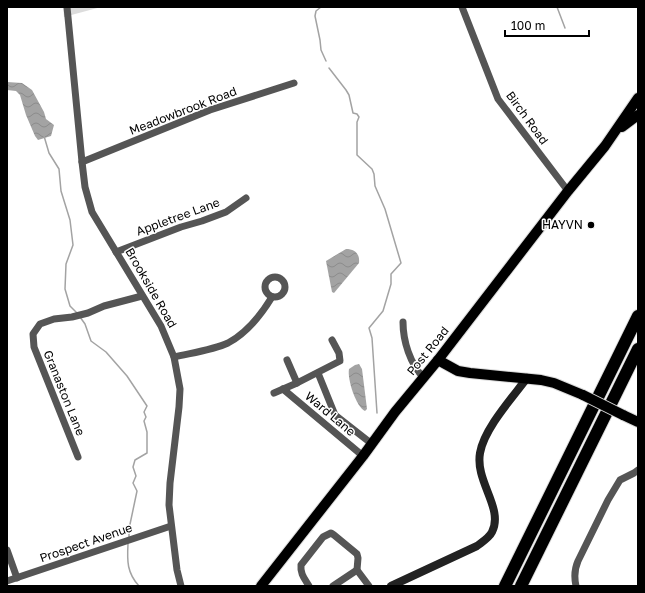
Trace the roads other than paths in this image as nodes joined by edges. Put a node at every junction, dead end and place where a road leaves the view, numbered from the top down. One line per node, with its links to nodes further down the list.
1 (67, 7): 7 (street, Brookside Road)
2 (462, 7): 8 (street, Birch Road)
3 (294, 83): 7 (street, Meadowbrook Road)
4 (638, 98): 6 (main road, Post Road)
5 (638, 115): 6 (main road, Post Road)
6 (615, 131): 8 (main road, Post Road)
7 (82, 162): 10 (street, Brookside Road)
8 (568, 191): 20 (main road, Post Road)
9 (246, 198): 10 (street, Appletree Lane)
10 (116, 252): 11 (street, Brookside Road)
11 (142, 296): 18 (street, Brookside Road); 32 (street, Granaston Lane)
12 (272, 297): 18 (street)
13 (638, 312): 14 (highway)
14 (636, 320): 46 (highway)
15 (403, 322): 22 (street)
16 (332, 340): 21 (street)
17 (638, 349): 33 (highway)
18 (174, 357): 35 (street, Brookside Road)
19 (287, 360): 24 (street)
20 (438, 360): 22 (main road, Post Road); 23 (main road)
21 (318, 373): 24 (street); 27 (street)
22 (424, 378): 30 (main road, Post Road)
23 (527, 378): 28 (main road, bridge); 45 (street)
24 (297, 383): 25 (street)
25 (283, 389): 26 (street); 29 (street, Ward Lane)
26 (274, 393)
27 (341, 420): 29 (street); 30 (street)
28 (638, 422)
29 (334, 431): 31 (street, Ward Lane)
30 (372, 444): 31 (main road, Post Road)
31 (363, 456): 41 (main road, Post Road)
32 (78, 457)
33 (582, 463): 47 (highway); 48 (highway)
34 (638, 470): 49 (street)
35 (172, 526): 38 (street, Prospect Avenue); 40 (street, Brookside Road)
36 (7, 550): 38 (street)
37 (357, 570): 42 (street); 43 (street); 44 (street)
38 (18, 578): 39 (street, Prospect Avenue)
39 (7, 581)
40 (181, 586)
41 (261, 586)
42 (309, 586)
43 (333, 586)
44 (369, 586)
45 (391, 586)
46 (505, 586)
47 (521, 586)
48 (530, 586)
49 (576, 586)

